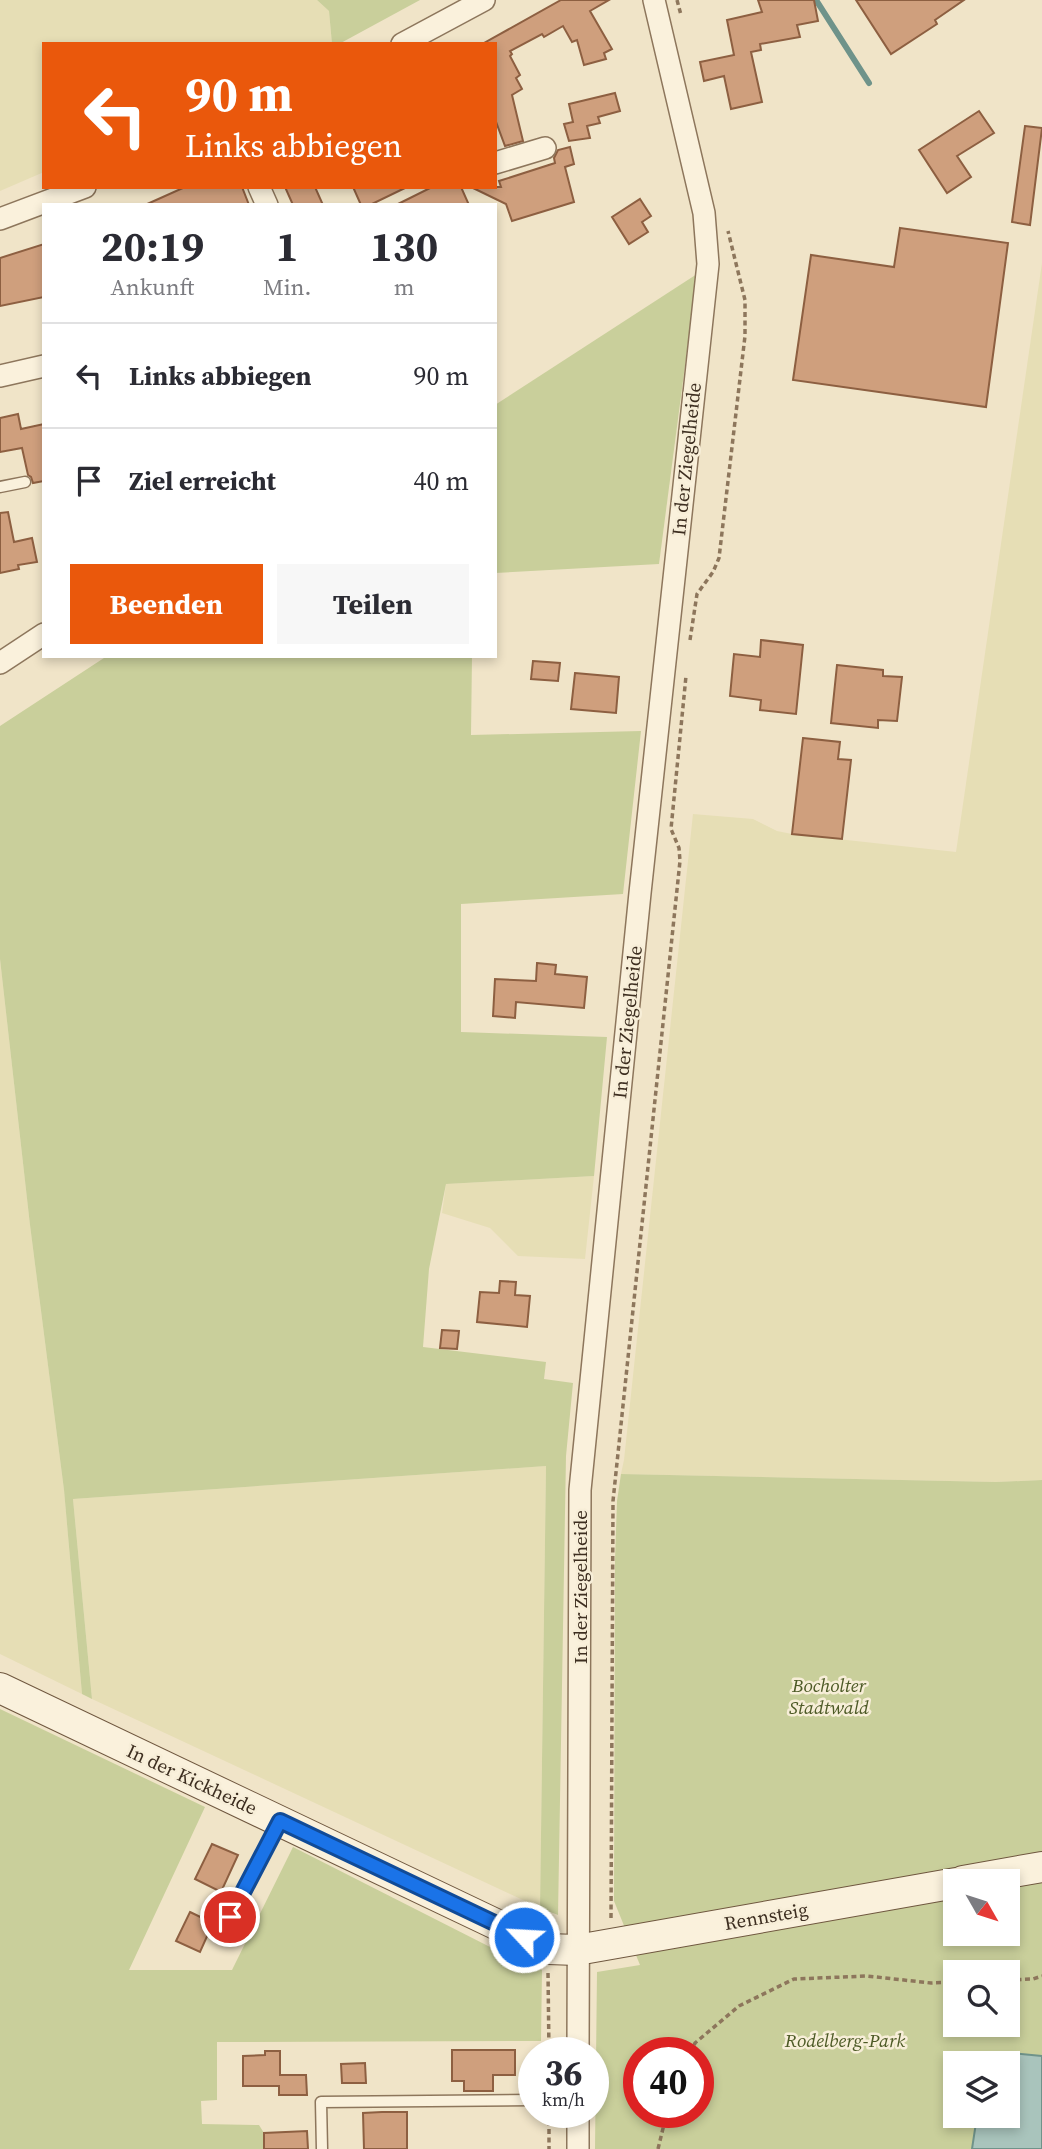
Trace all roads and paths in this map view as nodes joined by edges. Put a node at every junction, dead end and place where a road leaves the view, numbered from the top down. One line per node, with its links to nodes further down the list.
1 (484, 0): 5 (street)
2 (654, 0): 28 (street, In der Ziegelheide)
3 (677, 0): 4 (path)
4 (683, 26)
5 (437, 36): 6 (street)
6 (411, 42)
7 (545, 148): 8 (street)
8 (497, 162)
9 (80, 189): 11 (street)
10 (42, 203): 12 (street)
11 (42, 203)
12 (0, 219)
13 (726, 223): 19 (path)
14 (42, 366): 15 (street)
15 (0, 376)
16 (25, 482): 17 (lane)
17 (0, 487)
18 (42, 635): 20 (street)
19 (689, 648)
20 (0, 663)
21 (686, 676): 28 (path)
22 (0, 1688): 23 (street, In der Kickheide)
23 (280, 1821): 27 (lane); 28 (street, In der Kickheide)
24 (1042, 1867): 25 (street)
25 (1020, 1871)
26 (943, 1885): 28 (street, Rennsteig)
27 (230, 1917)
28 (568, 1941): 32 (path); 33 (street, In der Ziegelheide)
29 (1042, 1976): 30 (path)
30 (1020, 1980)
31 (943, 1983): 34 (path)
32 (552, 2037)
33 (577, 2037)
34 (702, 2037)
35 (518, 2100): 39 (lane)
36 (549, 2128): 40 (path)
37 (578, 2128): 41 (street)
38 (663, 2128): 42 (path)
39 (322, 2149)
40 (549, 2149)
41 (578, 2149)
42 (658, 2149)

